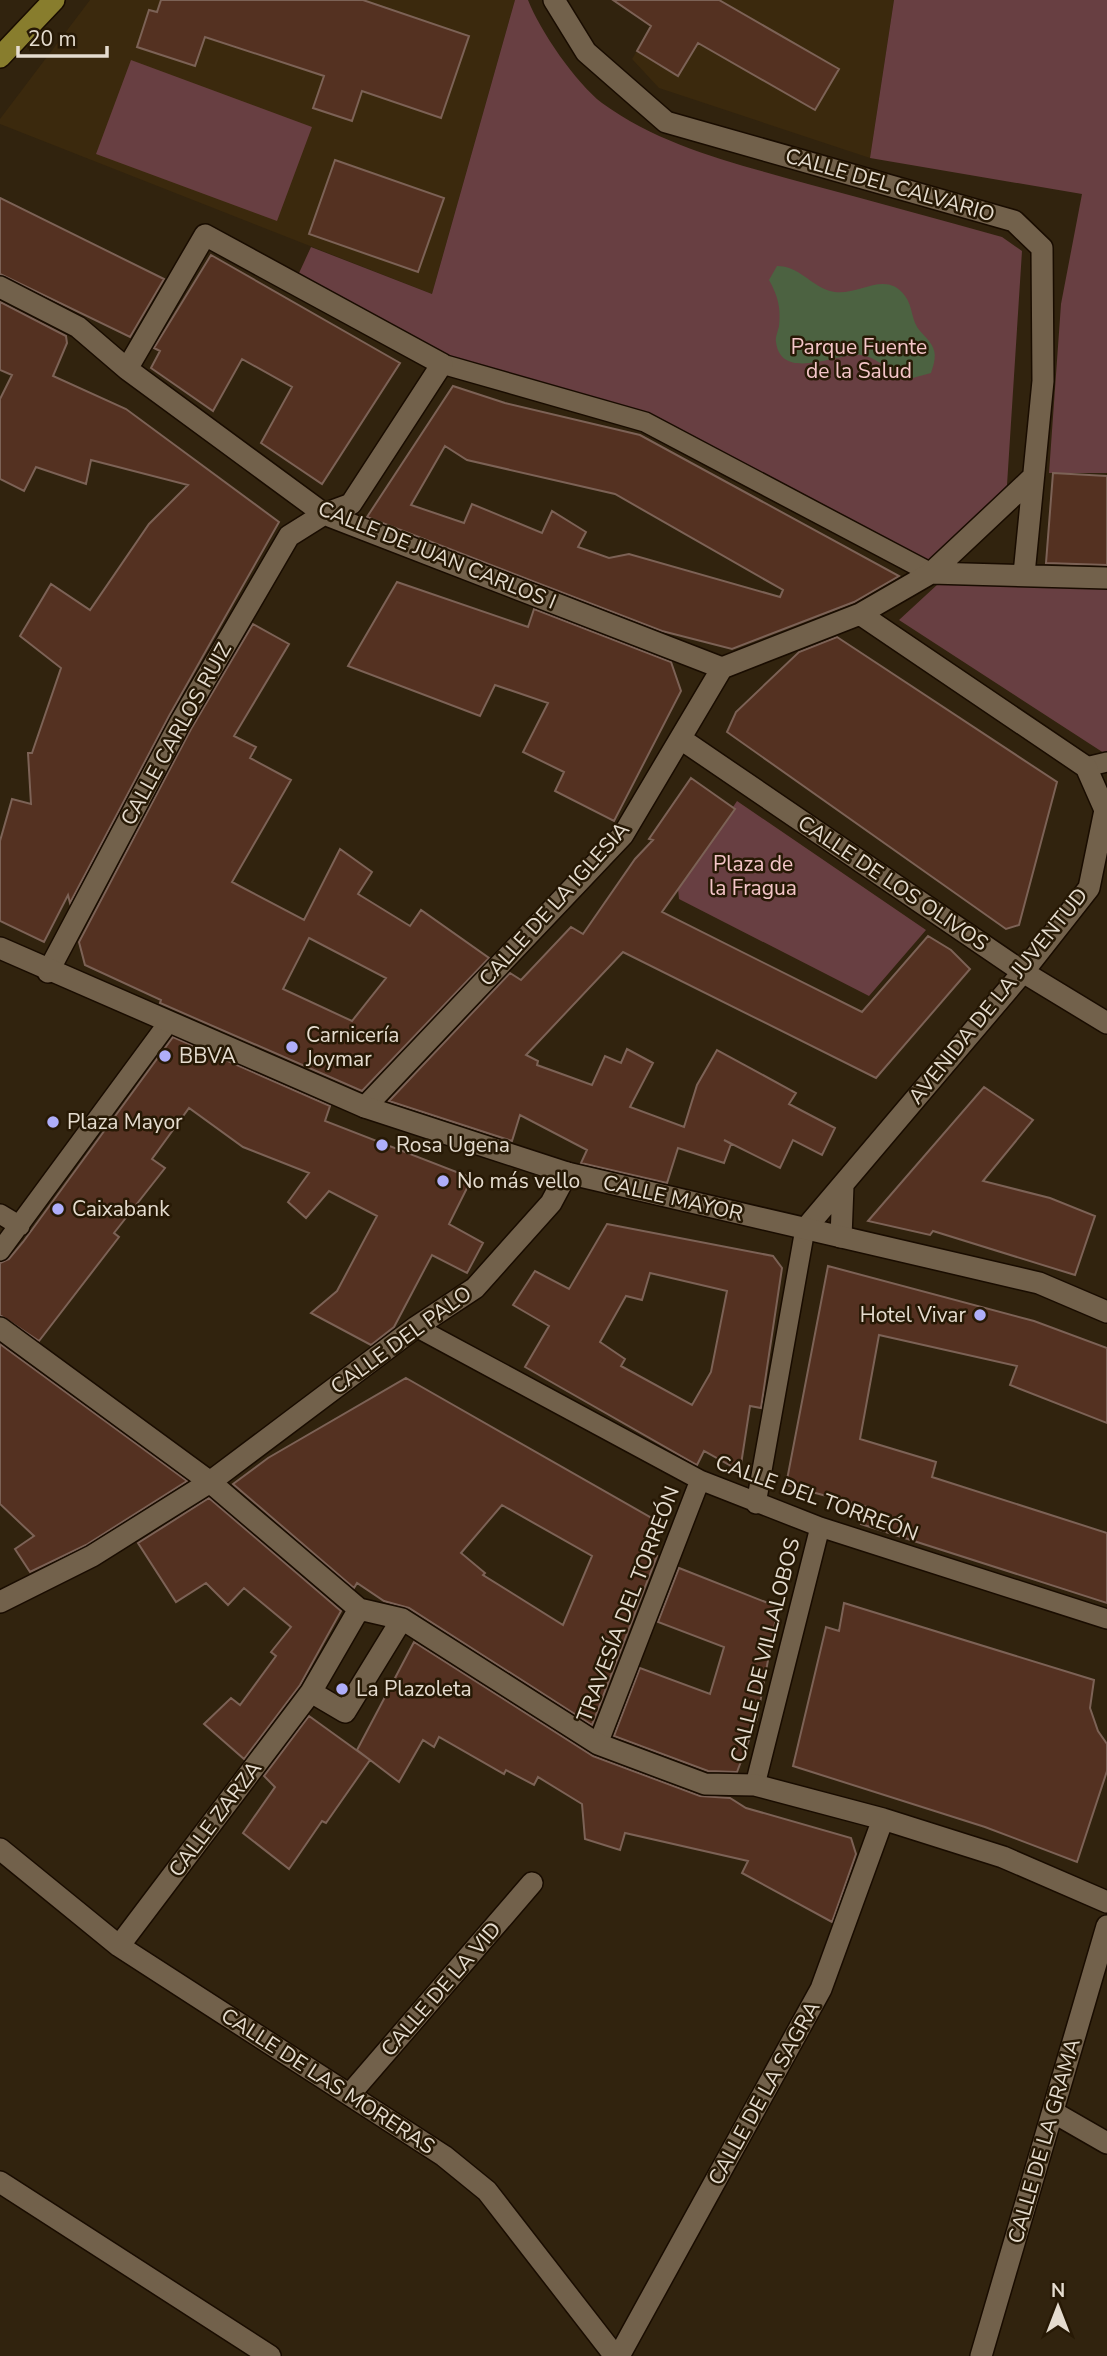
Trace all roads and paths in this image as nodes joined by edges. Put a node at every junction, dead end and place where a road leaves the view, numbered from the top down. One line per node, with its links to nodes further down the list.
1 (54, 0): 3 (main road)
2 (554, 0): 7 (street, CALLE DEL CALVARIO)
3 (0, 57)
4 (0, 287): 6 (street, CALLE DE JUAN CARLOS I)
5 (442, 364): 6 (street); 8 (street, CALLE CARLOS RUIZ); 9 (street)
6 (127, 369): 8 (street, CALLE DE JUAN CARLOS I)
7 (1031, 479): 9 (street); 10 (street, CALLE DEL CALVARIO)
8 (324, 513): 13 (street, CALLE DE JUAN CARLOS I); 18 (street, CALLE CARLOS RUIZ)
9 (931, 573): 10 (street); 12 (street)
10 (1024, 574): 11 (street)
11 (1107, 578)
12 (860, 614): 13 (street); 15 (street, AVENIDA DE LA JUVENTUD)
13 (722, 668): 14 (street, CALLE DE LA IGLESIA)
14 (681, 739): 19 (street, CALLE DE LOS OLIVOS); 22 (street, CALLE DE LA IGLESIA)
15 (1097, 764): 16 (street, AVENIDA DE LA JUVENTUD)
16 (1098, 889): 19 (street, AVENIDA DE LA JUVENTUD)
17 (0, 948): 18 (street, CALLE MAYOR)
18 (48, 972): 20 (street, CALLE MAYOR)
19 (1023, 972): 21 (street, CALLE DE LOS OLIVOS); 24 (street, AVENIDA DE LA JUVENTUD)
20 (159, 1019): 22 (street, CALLE MAYOR); 26 (street)
21 (1107, 1023)
22 (365, 1107): 23 (street, CALLE MAYOR)
23 (567, 1173): 27 (street, CALLE MAYOR); 31 (street, CALLE DEL PALO)
24 (843, 1186): 27 (street, AVENIDA DE LA JUVENTUD); 28 (street)
25 (0, 1214): 26 (street)
26 (20, 1226): 29 (street)
27 (805, 1229): 28 (street, CALLE MAYOR); 35 (street)
28 (841, 1237): 30 (street, CALLE MAYOR)
29 (0, 1251)
30 (1107, 1312)
31 (416, 1327): 33 (street, CALLE DEL TORREÓN); 34 (street, CALLE DEL PALO)
32 (0, 1328): 34 (street)
33 (700, 1480): 35 (street, CALLE DEL TORREÓN); 42 (street, TRAVESÍA DEL TORREÓN)
34 (210, 1482): 37 (street, CALLE DEL PALO); 38 (street)
35 (756, 1504): 36 (street, CALLE DEL TORREÓN)
36 (820, 1527): 40 (street, CALLE DEL TORREÓN); 43 (street, CALLE DE VILLALOBOS)
37 (0, 1602)
38 (359, 1609): 39 (street); 41 (street)
39 (402, 1619): 41 (street); 42 (street)
40 (1107, 1619)
41 (311, 1692): 49 (street, CALLE ZARZA)
42 (598, 1744): 43 (street)
43 (755, 1785): 44 (street)
44 (883, 1819): 47 (street); 55 (street, CALLE DE LA SAGRA)
45 (0, 1849): 49 (street, CALLE DE LAS MORERAS)
46 (532, 1883): 50 (street, CALLE DE LA VID)
47 (1107, 1902)
48 (1107, 1926): 51 (street, CALLE DE LA GRAMA)
49 (119, 1946): 50 (street, CALLE DE LAS MORERAS)
50 (350, 2094): 55 (street, CALLE DE LAS MORERAS)
51 (1053, 2112): 52 (street); 56 (street, CALLE DE LA GRAMA)
52 (1107, 2143)
53 (0, 2182): 54 (street)
54 (270, 2356)
55 (617, 2356)
56 (981, 2356)

